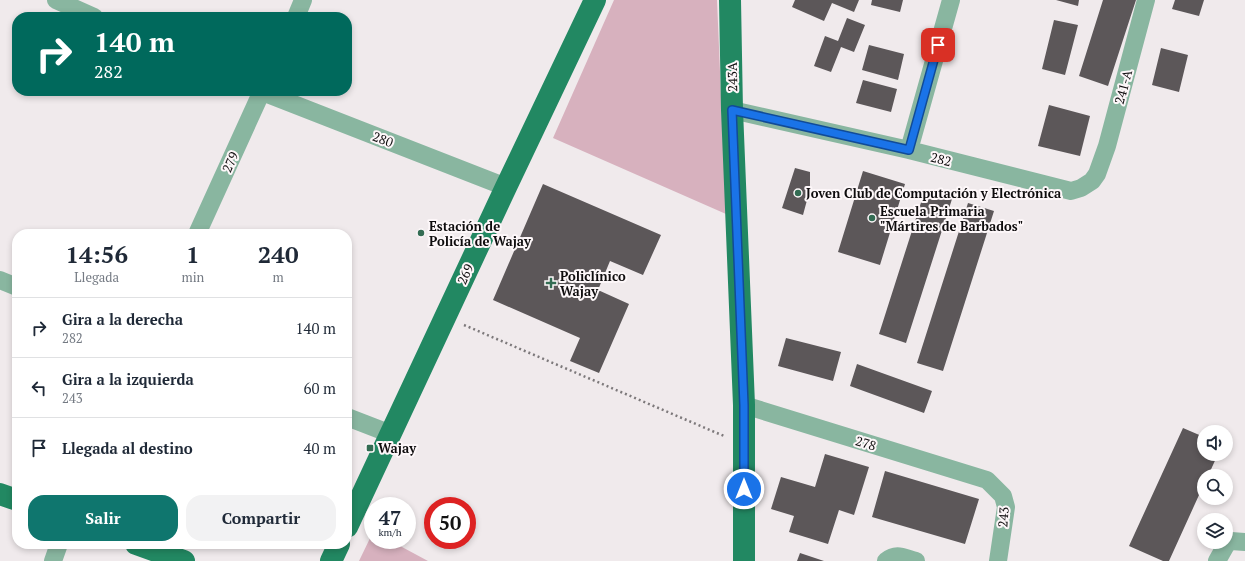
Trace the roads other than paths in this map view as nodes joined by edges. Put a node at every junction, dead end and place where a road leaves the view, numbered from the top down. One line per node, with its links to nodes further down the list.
1 (56, 0): 7 (street)
2 (303, 0): 8 (street)
3 (595, 0): 14 (main road, 269)
4 (730, 0): 11 (main road, 243A)
5 (951, 0): 12 (street)
6 (1146, 0): 13 (street, 241-A)
7 (83, 12)
8 (298, 12)
9 (259, 96): 15 (street, 279)
10 (274, 96): 14 (street, 280)
11 (732, 110): 12 (street, 282); 18 (main road, 243A)
12 (909, 150): 13 (street, 282)
13 (1097, 174)
14 (506, 187): 20 (main road, 269)
15 (199, 229)
16 (0, 280): 17 (street)
17 (12, 285)
18 (744, 405): 21 (street, 278); 32 (main road, 243A)
19 (352, 418): 20 (street)
20 (391, 434): 24 (main road, 269)
21 (987, 480): 35 (street, 243)
22 (0, 494): 23 (main road)
23 (12, 498)
24 (352, 516)
25 (1245, 542): 36 (street)
26 (57, 549): 29 (street)
27 (150, 549): 30 (main road)
28 (337, 549): 31 (main road)
29 (53, 561)
30 (184, 561)
31 (331, 561)
32 (744, 561)
33 (886, 561): 34 (street)
34 (916, 561)
35 (998, 561)
36 (1217, 561)

